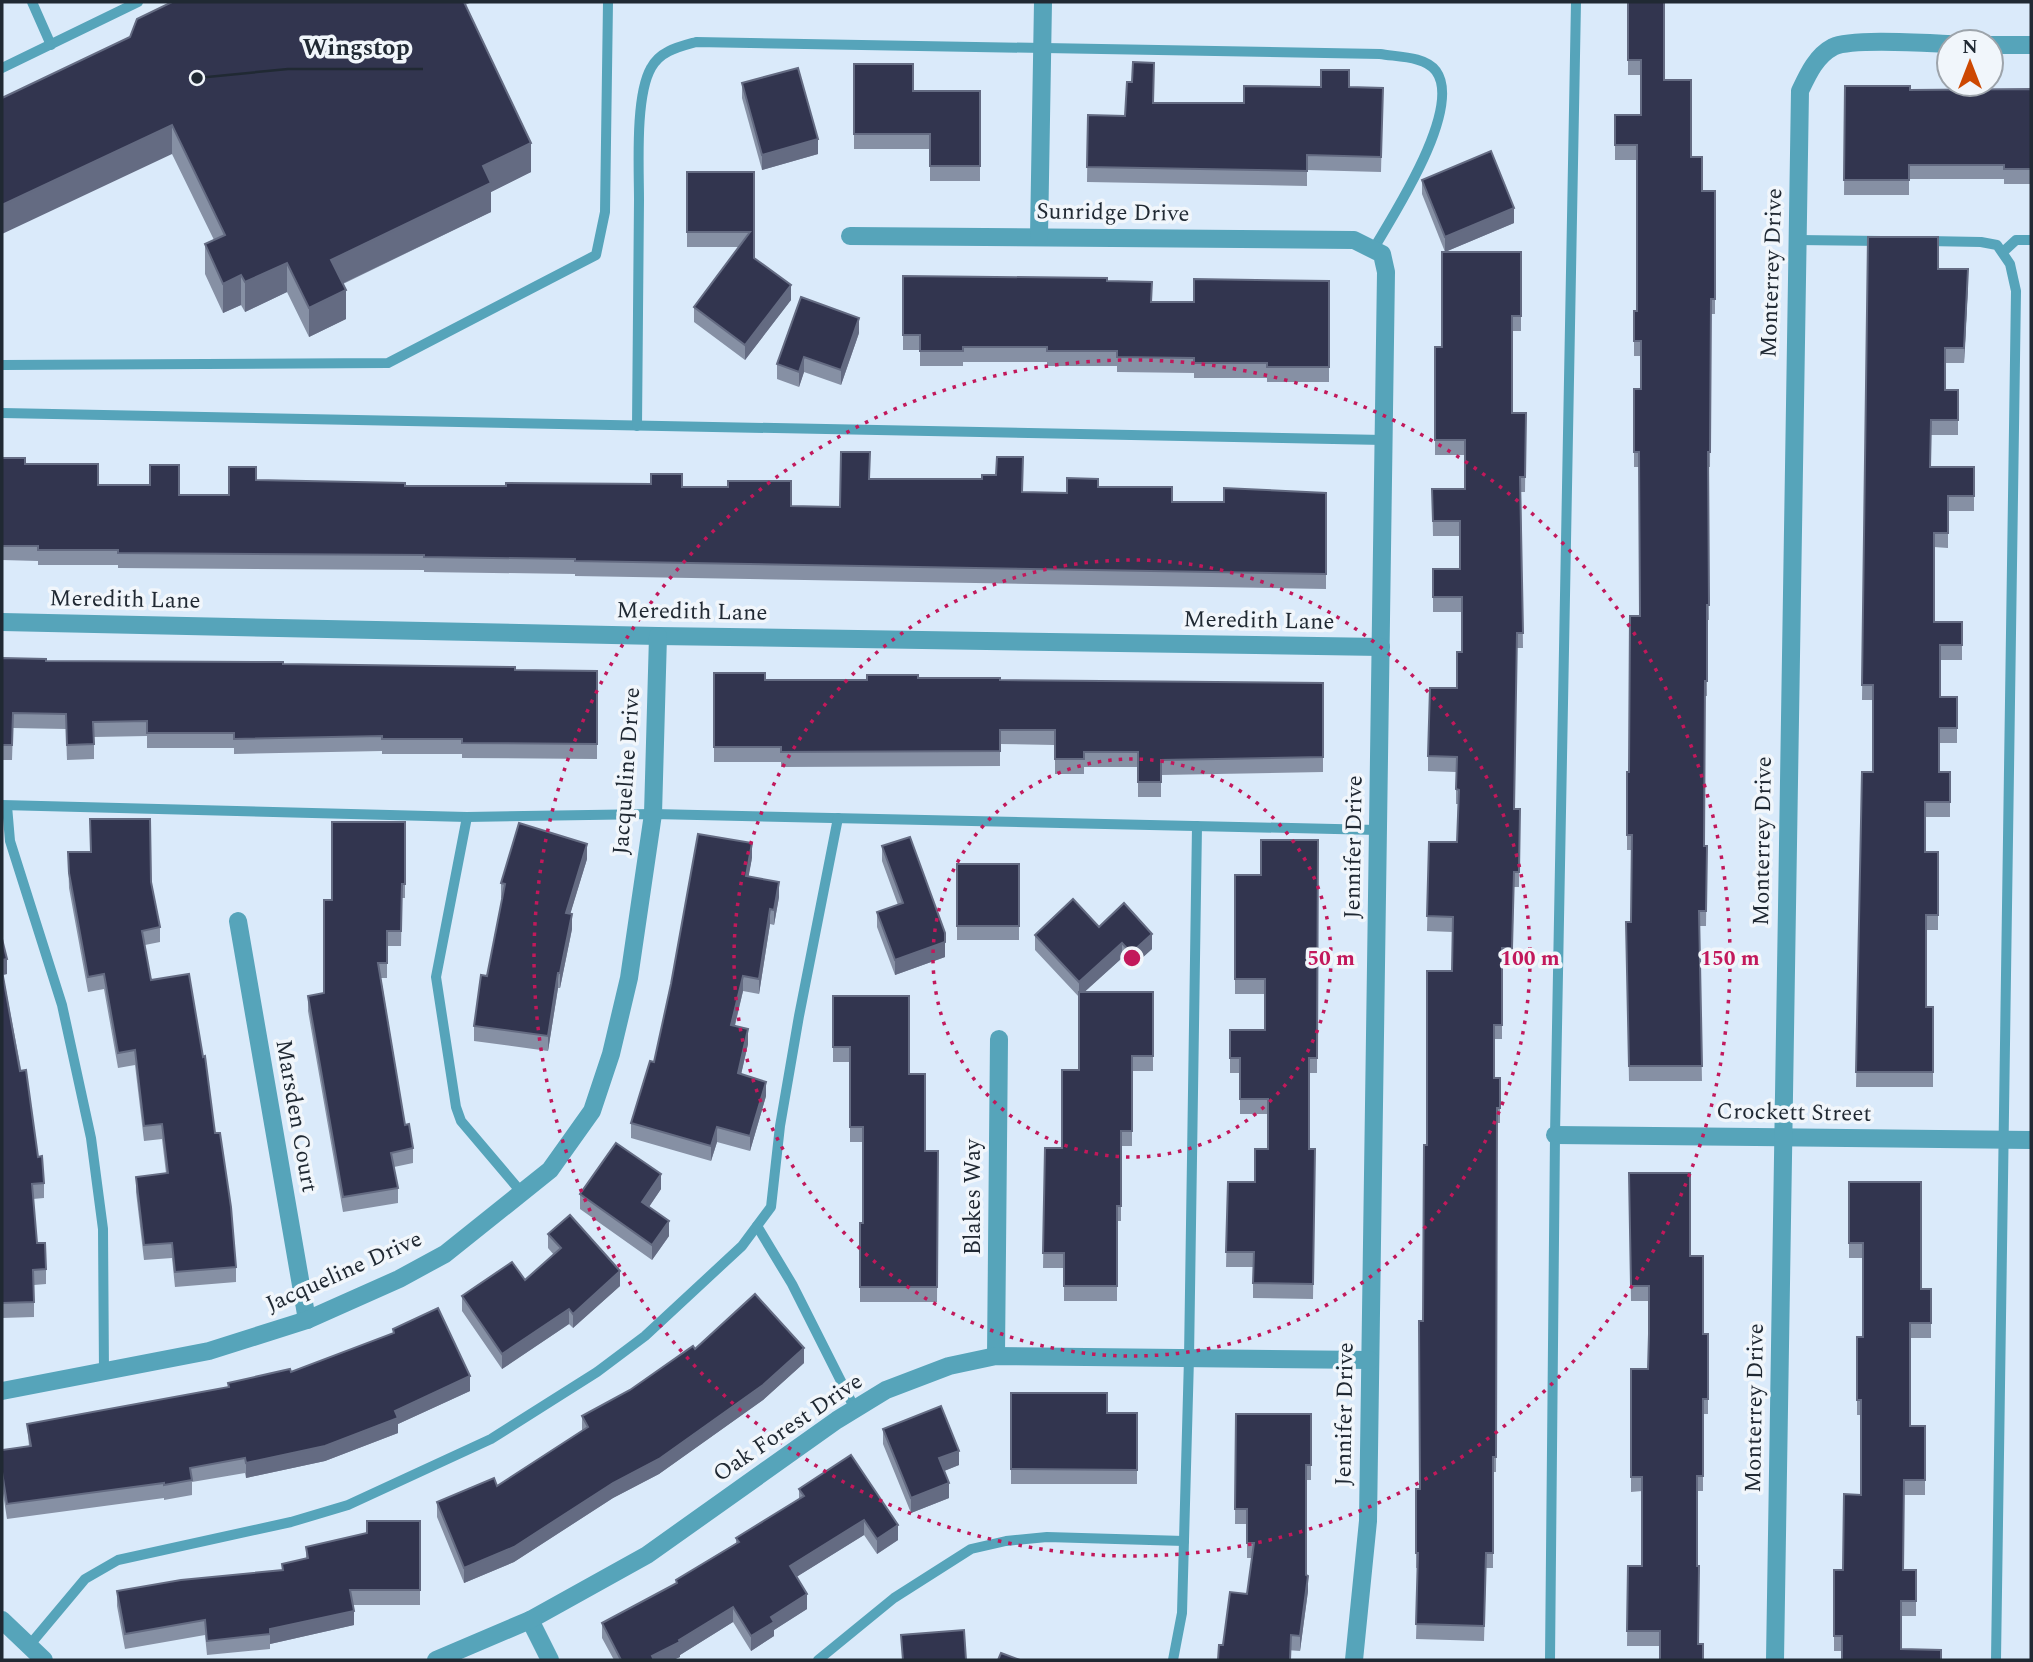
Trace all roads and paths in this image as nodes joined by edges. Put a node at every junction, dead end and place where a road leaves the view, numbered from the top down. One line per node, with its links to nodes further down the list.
1 (32, 2): 8 (lane)
2 (138, 2): 6 (lane)
3 (608, 2): 21 (lane)
4 (1043, 2): 11 (street)
5 (1576, 2): 36 (lane)
6 (119, 6): 8 (lane)
7 (1935, 44): 15 (street, Monterrey Drive)
8 (51, 45): 12 (lane)
9 (2005, 45): 10 (street)
10 (2031, 45)
11 (1042, 47): 14 (street); 19 (lane); 23 (lane)
12 (2, 68)
13 (850, 236): 14 (street, Sunridge Drive)
14 (1039, 236): 19 (street, Sunridge Drive)
15 (1798, 240): 17 (lane); 37 (street, Monterrey Drive)
16 (2031, 240): 20 (lane)
17 (1889, 241)
18 (1916, 241): 20 (lane)
19 (1374, 248): 24 (street, Jennifer Drive)
20 (2003, 252): 38 (lane)
21 (2, 365)
22 (2, 413): 23 (lane)
23 (637, 426): 24 (lane)
24 (1384, 440): 27 (street, Jennifer Drive)
25 (2, 622): 26 (street, Meredith Lane)
26 (658, 636): 27 (street, Meredith Lane); 29 (street, Jacqueline Drive)
27 (1381, 648): 33 (street, Jennifer Drive)
28 (4, 806): 30 (lane); 46 (lane)
29 (653, 814): 30 (lane); 31 (lane); 40 (street, Jacqueline Drive)
30 (467, 817): 40 (lane)
31 (838, 818): 32 (lane); 41 (lane)
32 (1197, 825): 33 (lane); 44 (lane)
33 (1378, 830): 45 (street, Jennifer Drive)
34 (238, 920): 42 (street, Marsden Court)
35 (999, 1039): 43 (street, Blakes Way)
36 (1555, 1135): 37 (street, Crockett Street); 59 (lane)
37 (1784, 1138): 38 (street, Crockett Street); 60 (street, Monterrey Drive)
38 (2005, 1140): 39 (street, Crockett Street); 61 (lane)
39 (2031, 1140)
40 (522, 1193): 42 (street, Jacqueline Drive)
41 (757, 1226): 48 (lane); 52 (lane)
42 (307, 1320): 46 (street, Jacqueline Drive)
43 (996, 1356): 44 (street, Oak Forest Drive); 48 (street, Oak Forest Drive)
44 (1189, 1358): 45 (street, Oak Forest Drive); 49 (lane)
45 (1370, 1360): 58 (street, Jennifer Drive)
46 (104, 1373): 47 (street, Jacqueline Drive)
47 (2, 1391)
48 (855, 1409): 51 (street, Oak Forest Drive)
49 (1184, 1541): 56 (lane); 57 (lane)
50 (2, 1620): 52 (street)
51 (530, 1620): 54 (street, Oak Forest Drive); 55 (street)
52 (28, 1647): 53 (street)
53 (44, 1660)
54 (436, 1660)
55 (550, 1660)
56 (818, 1660)
57 (1173, 1660)
58 (1354, 1660)
59 (1550, 1660)
60 (1775, 1660)
61 (1996, 1660)

